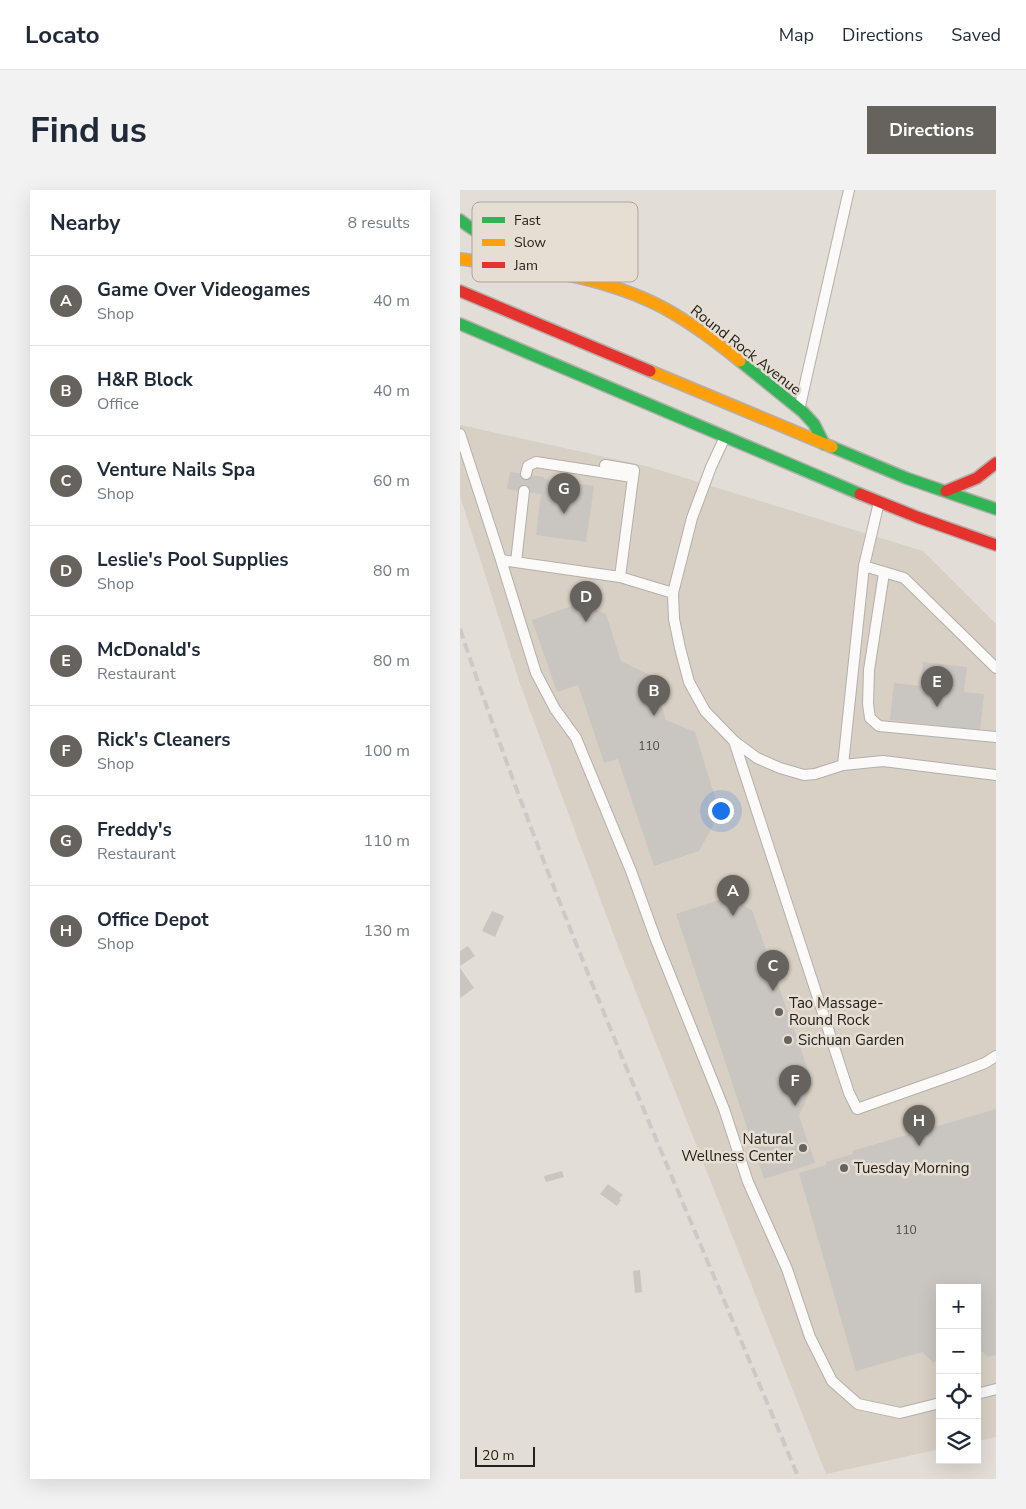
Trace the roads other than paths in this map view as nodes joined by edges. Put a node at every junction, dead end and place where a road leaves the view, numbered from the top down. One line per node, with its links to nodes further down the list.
1 (849, 190): 7 (lane)
2 (460, 220): 3 (main road)
3 (472, 229)
4 (591, 282): 7 (main road, Round Rock Avenue)
5 (460, 291): 10 (main road)
6 (460, 324): 9 (main road)
7 (799, 410): 10 (main road, Round Rock Avenue)
8 (460, 434): 22 (lane)
9 (726, 437): 17 (main road); 27 (lane)
10 (824, 444): 16 (main road)
11 (996, 463): 16 (main road)
12 (605, 464): 14 (lane)
13 (526, 474): 14 (lane)
14 (632, 477): 26 (lane)
15 (524, 491): 23 (lane)
16 (946, 491): 18 (main road)
17 (879, 501): 19 (main road); 24 (lane)
18 (996, 509)
19 (916, 517): 20 (main road); 21 (main road)
20 (960, 544)
21 (996, 544)
22 (502, 560): 23 (lane); 36 (lane)
23 (516, 562): 26 (lane)
24 (864, 566): 25 (lane); 31 (lane)
25 (884, 573): 28 (lane); 29 (lane)
26 (620, 577): 27 (lane)
27 (673, 593): 30 (lane)
28 (996, 668)
29 (996, 737)
30 (734, 741): 31 (lane); 33 (lane)
31 (843, 765): 32 (lane)
32 (996, 775)
33 (996, 1056)
34 (996, 1389): 35 (lane)
35 (981, 1393)
36 (936, 1404)

